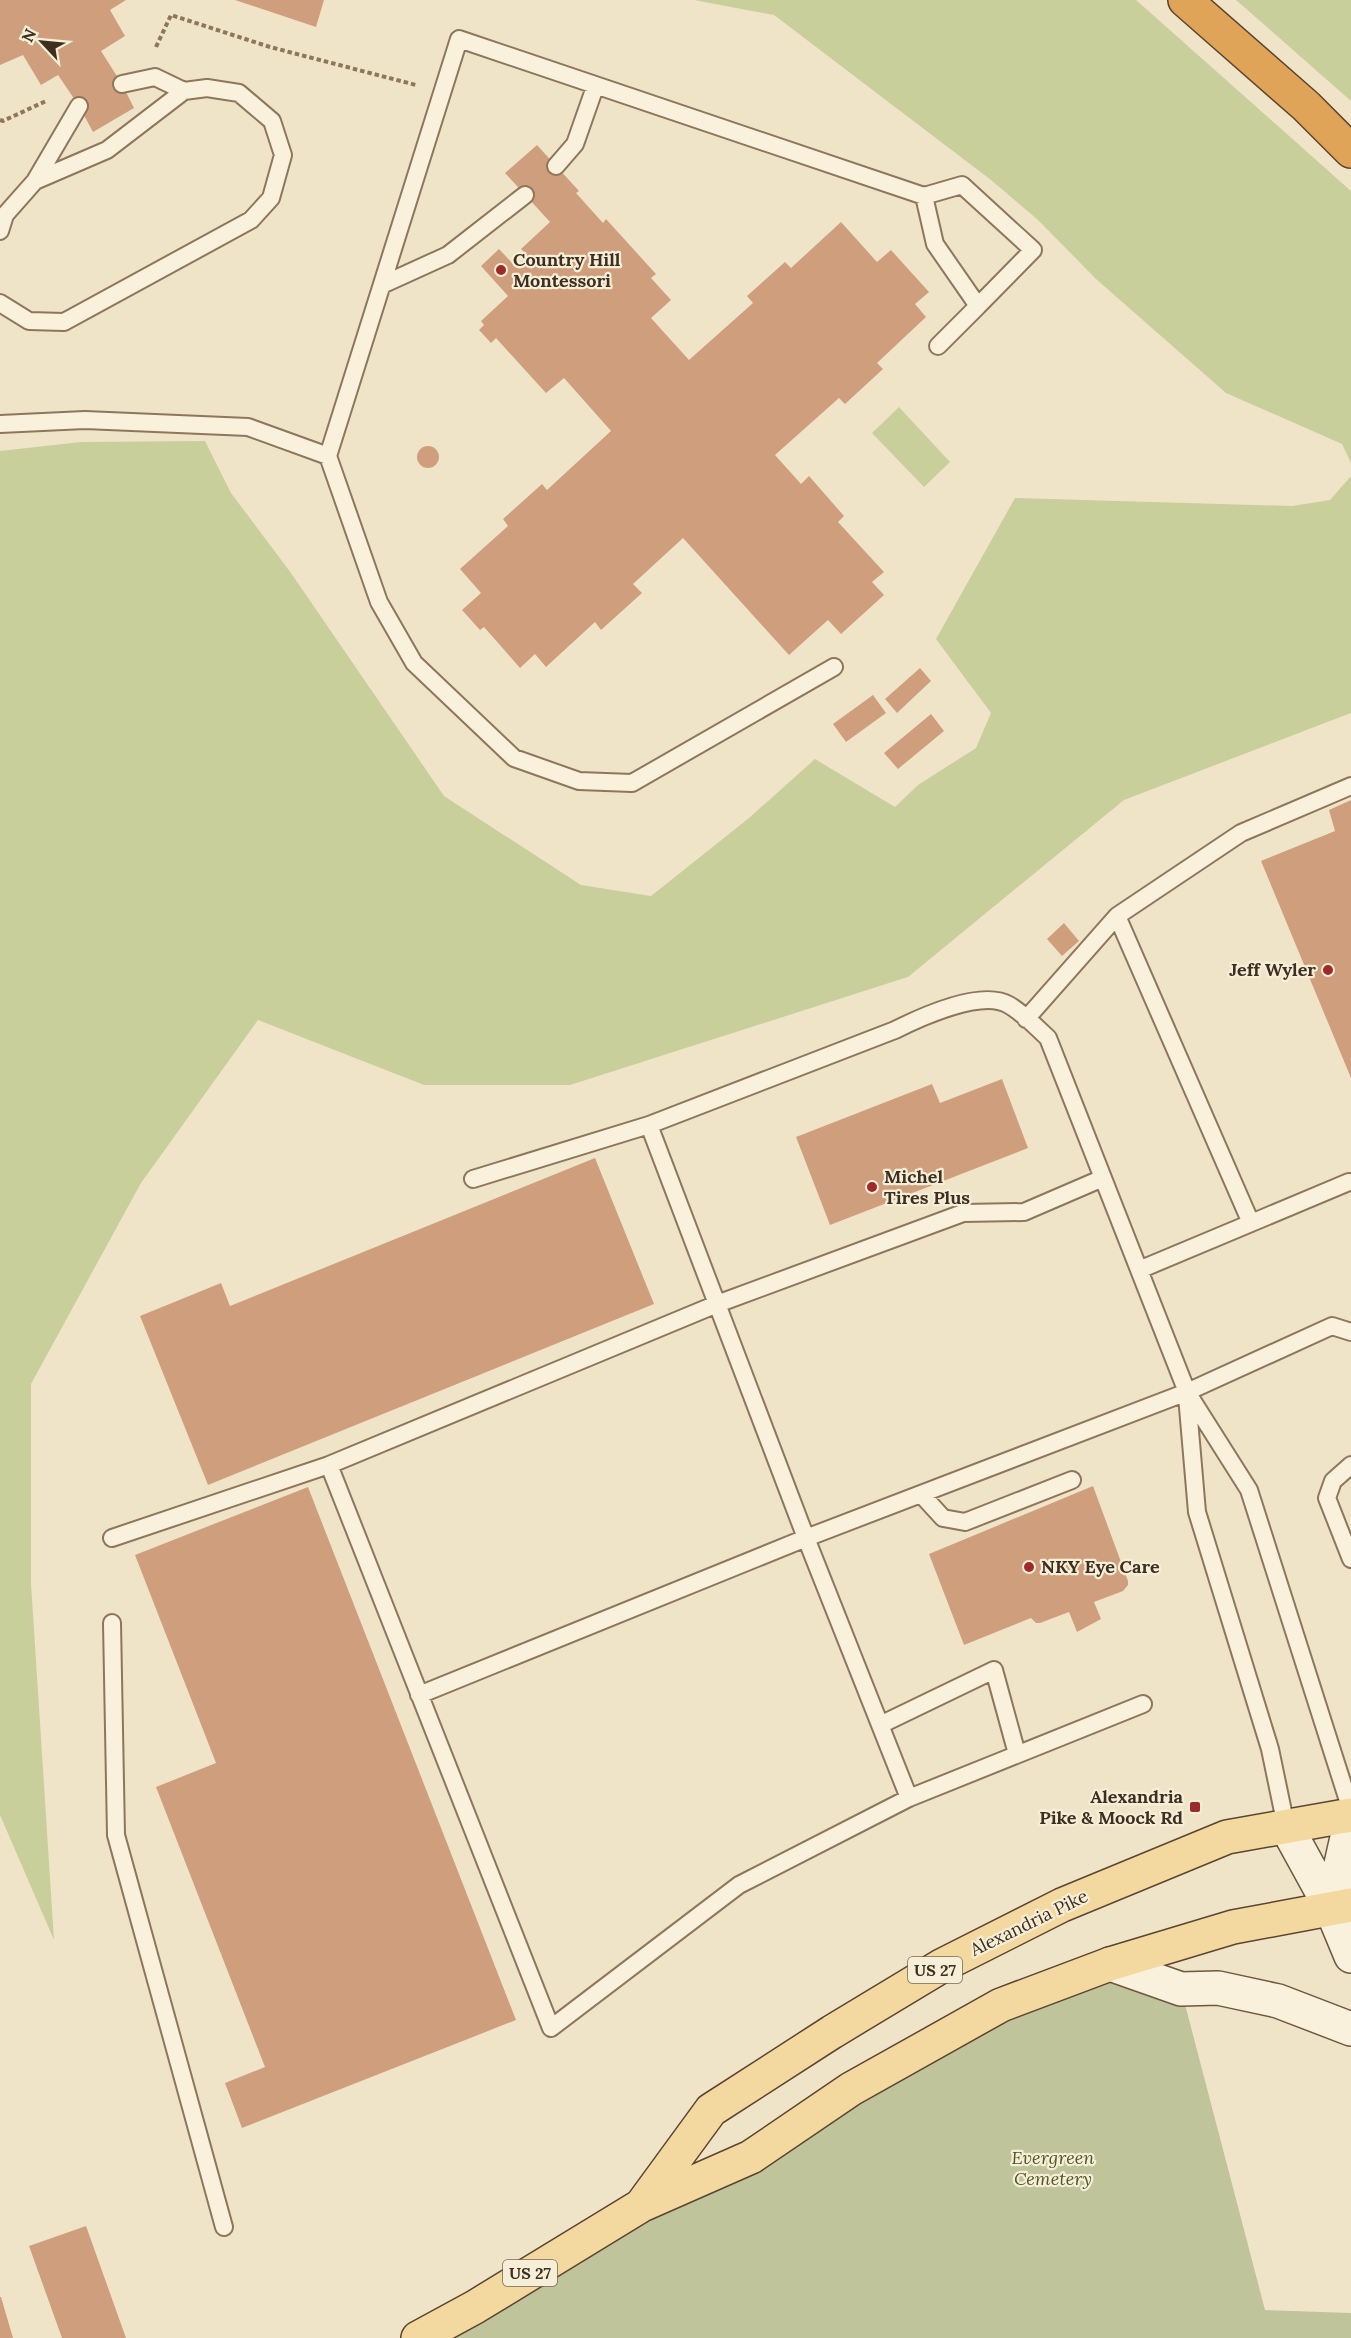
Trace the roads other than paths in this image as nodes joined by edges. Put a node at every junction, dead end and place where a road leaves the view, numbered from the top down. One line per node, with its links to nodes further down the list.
1 (1185, 0): 6 (highway)
2 (122, 84): 4 (lane)
3 (595, 87): 7 (lane); 10 (lane); 12 (lane)
4 (184, 91): 8 (lane); 13 (lane)
5 (79, 106): 8 (lane)
6 (1351, 151)
7 (556, 165)
8 (35, 181): 11 (lane)
9 (525, 195): 12 (lane)
10 (924, 196): 14 (lane); 14 (lane)
11 (0, 231)
12 (382, 285): 17 (lane)
13 (0, 303)
14 (978, 306): 15 (lane)
15 (938, 346)
16 (0, 424): 17 (lane)
17 (328, 456): 18 (lane)
18 (834, 667)
19 (1351, 786): 20 (lane)
20 (1117, 916): 21 (lane); 26 (lane)
21 (1026, 1019): 22 (lane); 23 (lane)
22 (649, 1125): 24 (lane); 28 (lane)
23 (1103, 1178): 27 (lane); 28 (lane)
24 (473, 1179)
25 (1349, 1182): 26 (lane)
26 (1251, 1223): 27 (lane)
27 (1139, 1270): 30 (lane)
28 (717, 1304): 31 (lane); 36 (lane)
29 (1351, 1332): 30 (lane)
30 (1187, 1392): 34 (lane); 44 (lane); 47 (lane)
31 (329, 1464): 35 (lane); 39 (lane)
32 (1351, 1466): 37 (lane)
33 (1072, 1480): 34 (lane)
34 (921, 1494): 36 (lane)
35 (112, 1538)
36 (806, 1538): 39 (lane); 41 (lane)
37 (1351, 1559)
38 (112, 1623): 53 (lane)
39 (419, 1695): 43 (lane)
40 (1143, 1704): 42 (lane)
41 (880, 1725): 42 (lane); 43 (lane)
42 (1017, 1754): 43 (lane)
43 (909, 1798)
44 (1351, 1810)
45 (1351, 1815): 47 (main road, Alexandria Pike / US 27)
46 (1351, 1820): 48 (main road)
47 (1286, 1826): 48 (main road); 52 (main road, Alexandria Pike / US 27)
48 (1341, 1907): 49 (main road); 50 (main road, Alexandria Pike / US 27)
49 (1351, 1956)
50 (1110, 1965): 51 (main road); 52 (main road, Alexandria Pike / US 27)
51 (1351, 2029)
52 (642, 2205): 54 (main road, Alexandria Pike / US 27)
53 (224, 2227)
54 (418, 2338)

